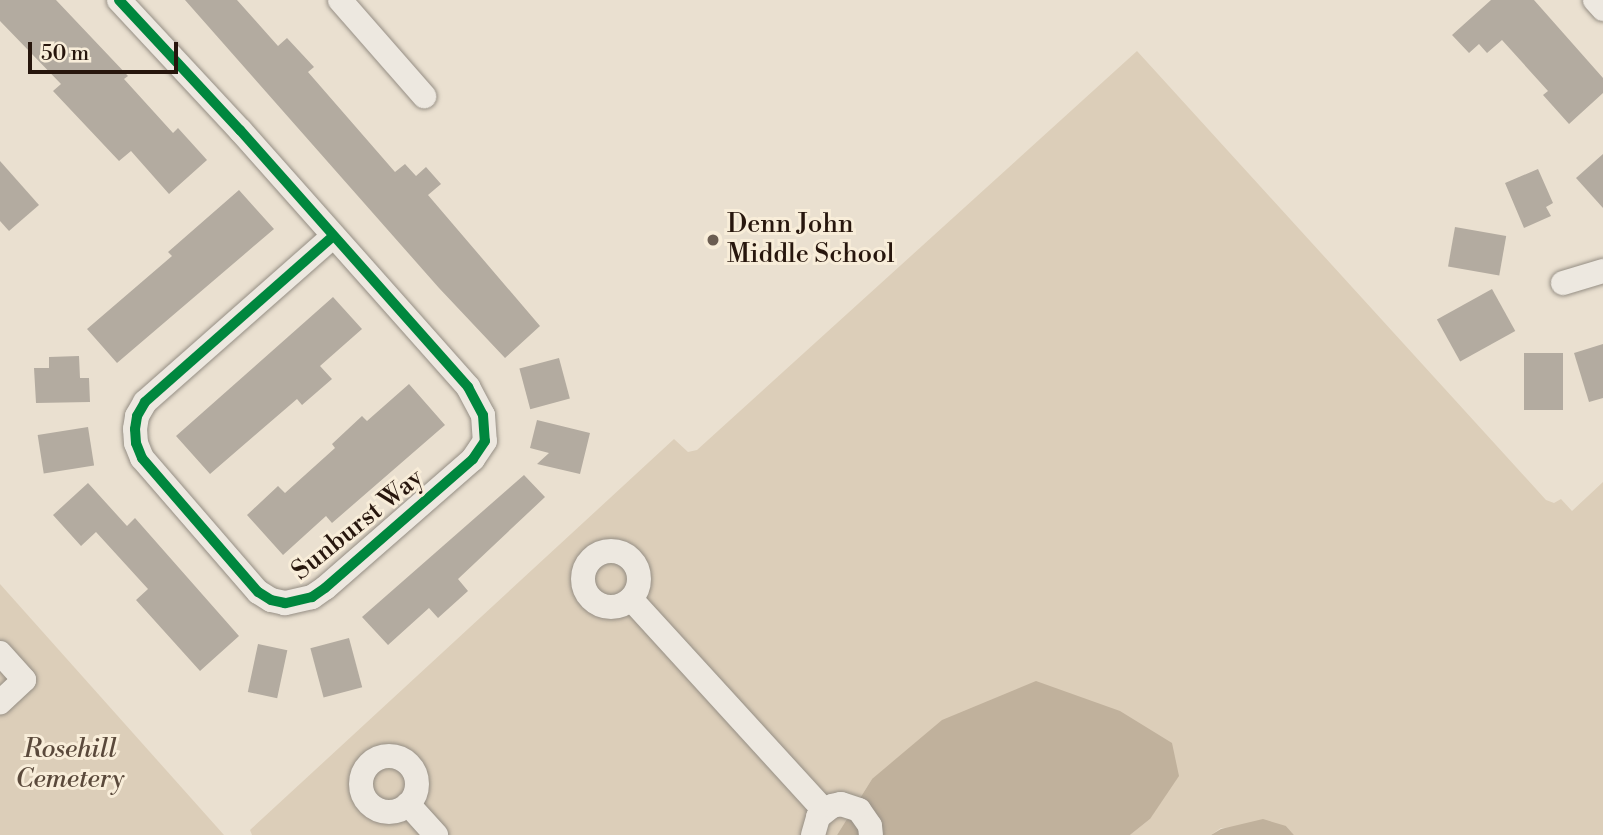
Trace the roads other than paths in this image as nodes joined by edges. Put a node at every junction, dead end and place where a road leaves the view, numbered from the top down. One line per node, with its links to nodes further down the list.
1 (119, 0): 6 (street, Sunburst Way)
2 (340, 0): 5 (street)
3 (1595, 0): 4 (street)
4 (1603, 9)
5 (424, 96)
6 (332, 237): 6 (street, Sunburst Way)
7 (1603, 271): 8 (street)
8 (1563, 283)
9 (631, 599): 13 (street)
10 (0, 653): 11 (street)
11 (0, 702)
12 (408, 804): 14 (street)
13 (824, 810): 15 (street); 16 (street)
14 (436, 835)
15 (813, 835)
16 (871, 835)

